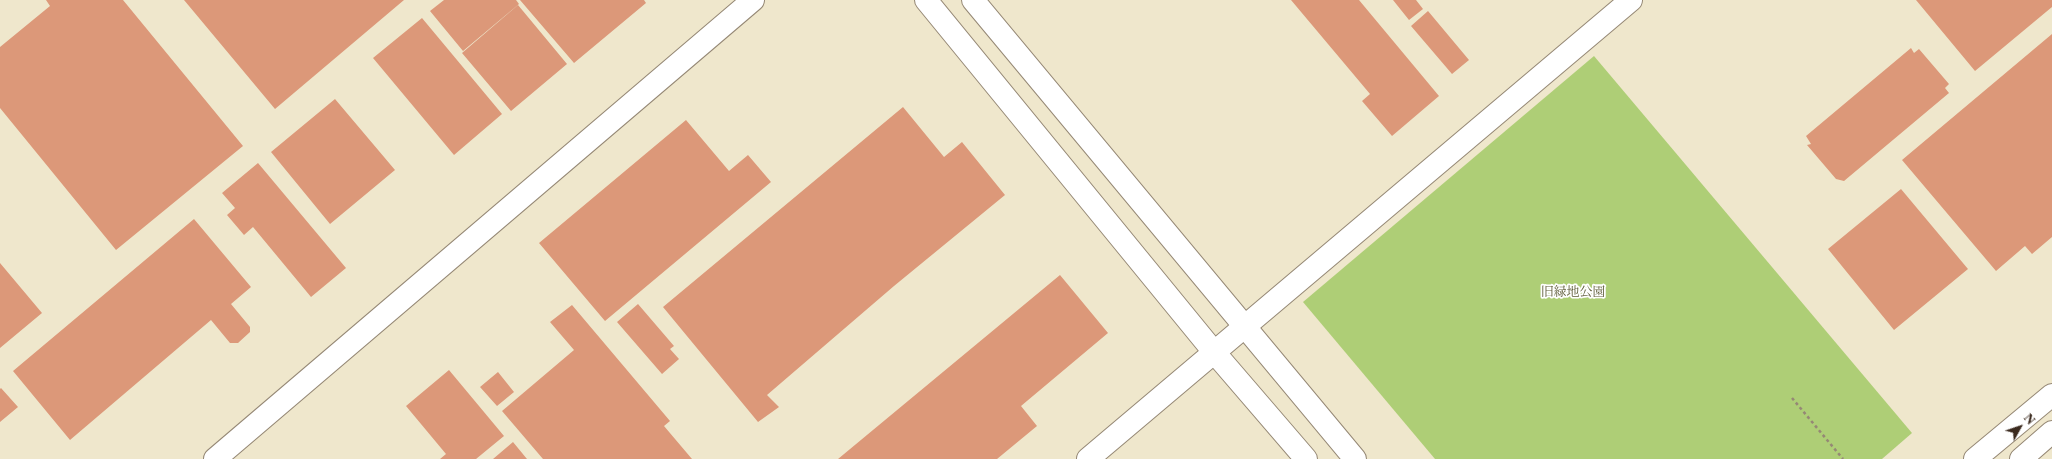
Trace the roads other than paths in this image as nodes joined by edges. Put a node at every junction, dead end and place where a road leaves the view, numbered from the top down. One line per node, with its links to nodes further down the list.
1 (753, 0): 9 (street)
2 (926, 0): 6 (street)
3 (973, 0): 5 (street)
4 (1631, 0): 5 (street)
5 (1245, 328): 6 (street); 12 (street)
6 (1214, 352): 10 (street); 11 (street)
7 (2052, 395): 13 (street)
8 (2052, 432): 14 (street)
9 (215, 459)
10 (1088, 459)
11 (1306, 459)
12 (1355, 459)
13 (1975, 459)
14 (2021, 459)

